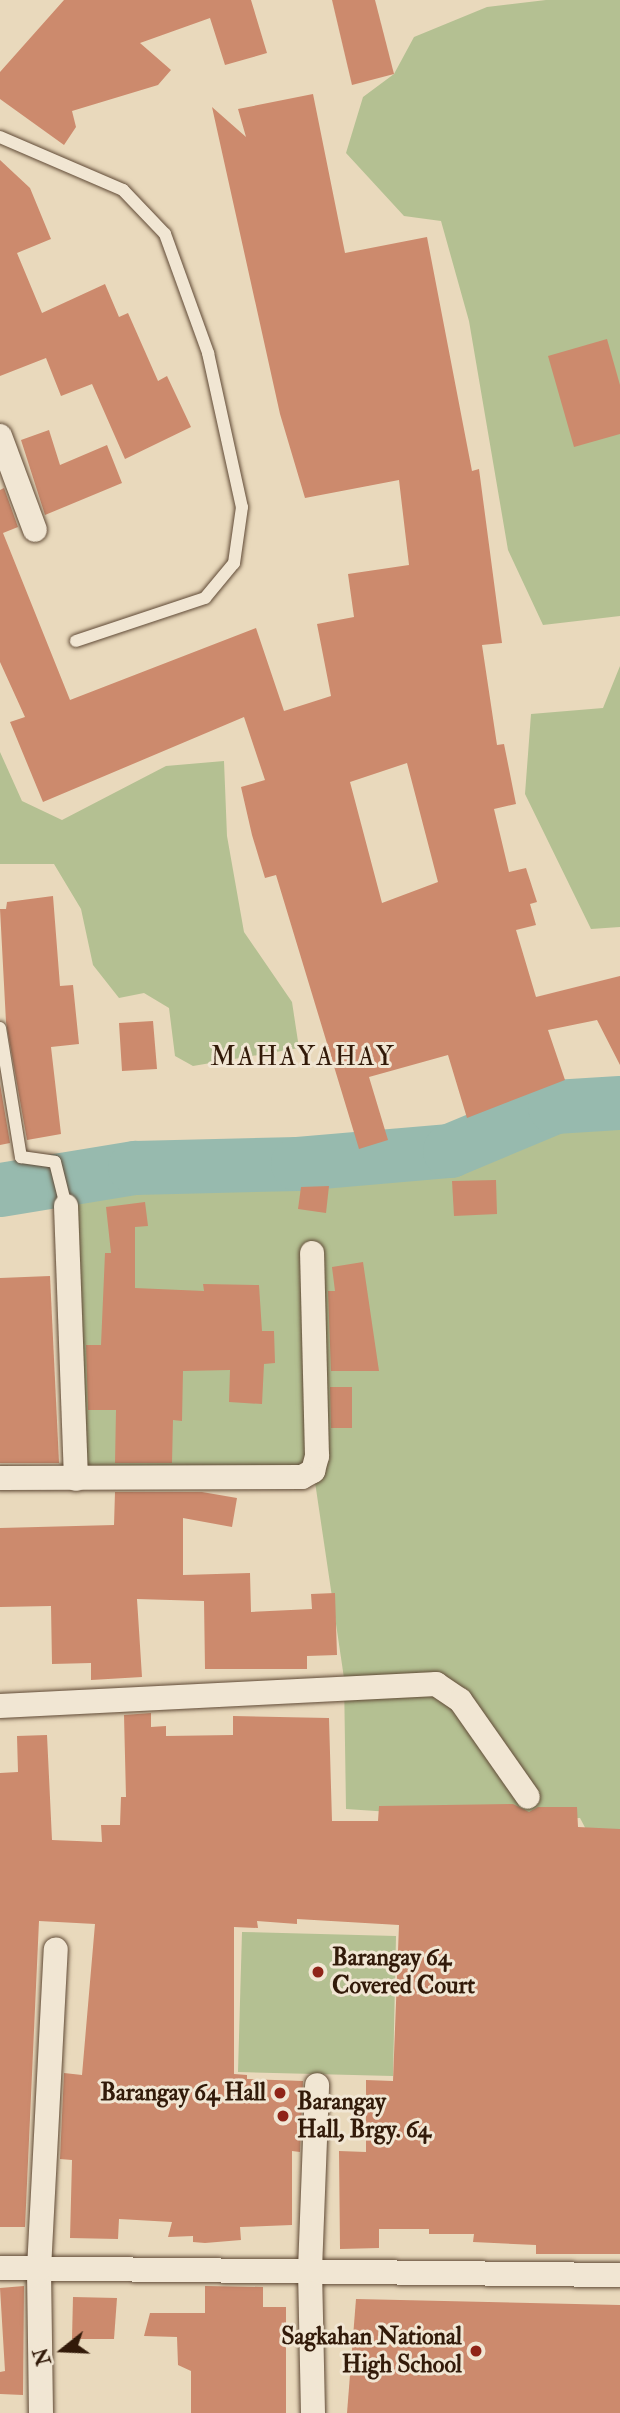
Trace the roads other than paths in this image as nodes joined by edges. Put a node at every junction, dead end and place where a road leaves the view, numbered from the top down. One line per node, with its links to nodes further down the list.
1 (0, 137): 4 (lane)
2 (0, 436): 3 (street)
3 (35, 530)
4 (76, 641)
5 (0, 1028): 6 (lane)
6 (66, 1206): 9 (street)
7 (312, 1253): 9 (street)
8 (0, 1478): 9 (street)
9 (76, 1479)
10 (0, 1706): 11 (street)
11 (528, 1797)
12 (57, 1949): 15 (street)
13 (317, 2085): 16 (street)
14 (0, 2268): 15 (street)
15 (39, 2269): 16 (street); 18 (street)
16 (310, 2270): 17 (street); 19 (street)
17 (620, 2274)
18 (41, 2413)
19 (313, 2413)

